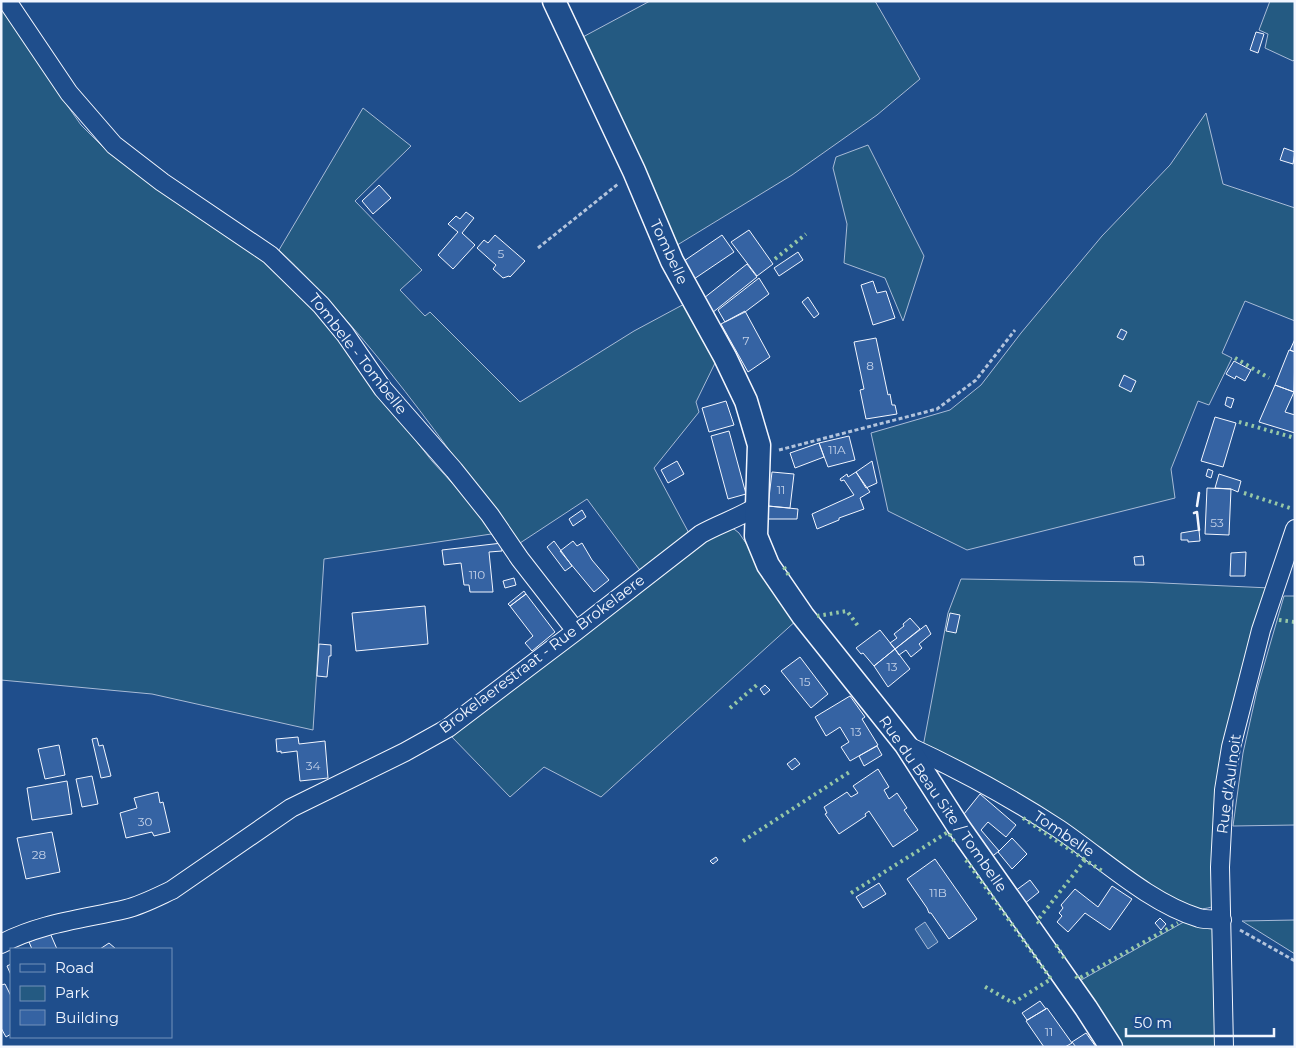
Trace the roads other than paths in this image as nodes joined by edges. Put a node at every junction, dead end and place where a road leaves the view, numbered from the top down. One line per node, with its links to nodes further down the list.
1 (7, 1): 5 (street, Tombele - Tombelle)
2 (554, 1): 3 (street, Tombelle)
3 (756, 507): 5 (street, Brokelaerestraat - Rue Brokelaere); 6 (street, Rue du Beau Site / Tombelle)
4 (1295, 529): 7 (street, Rue d'Aulnoit)
5 (576, 631): 8 (street, Brokelaerestraat - Rue Brokelaere)
6 (906, 745): 7 (street, Tombelle); 9 (street, Rue du Beau Site / Tombelle)
7 (1222, 920): 10 (street, Rue d'Aulnoit)
8 (1, 944)
9 (1111, 1047)
10 (1224, 1047)

